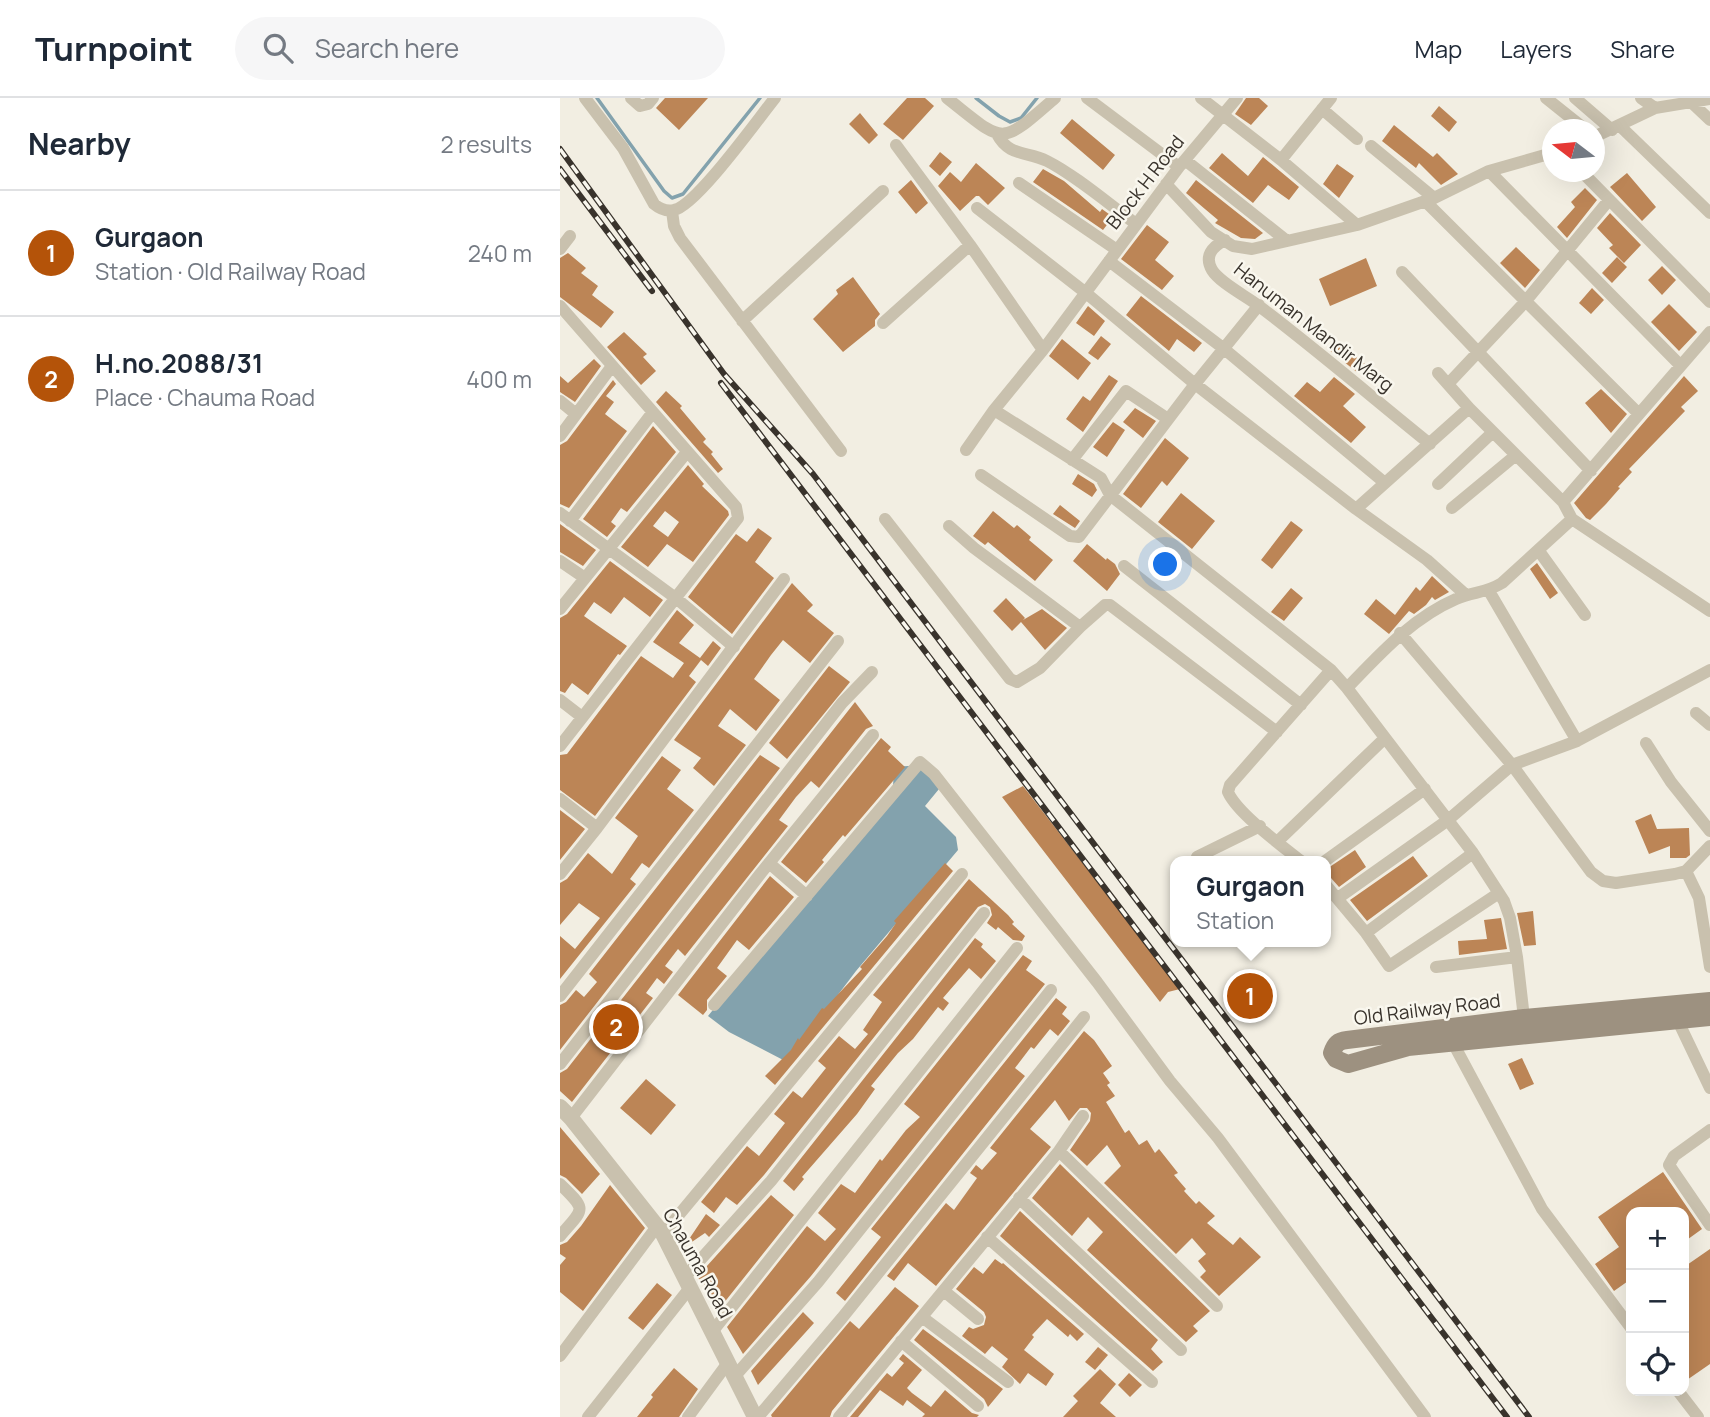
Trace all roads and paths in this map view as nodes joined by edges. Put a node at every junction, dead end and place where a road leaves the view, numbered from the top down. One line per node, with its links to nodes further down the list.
1 (585, 98): 38 (street)
2 (631, 98): 3 (street)
3 (653, 98)
4 (775, 98): 38 (street)
5 (947, 98): 23 (street)
6 (1055, 98): 23 (street)
7 (1087, 98): 29 (street)
8 (1202, 98): 18 (street)
9 (1237, 98): 18 (street, Block H Road)
10 (1331, 98): 17 (street)
11 (1546, 98): 19 (street)
12 (1576, 98): 21 (street)
13 (1642, 98): 16 (street)
14 (1709, 99): 15 (street)
15 (1692, 103): 16 (street); 20 (street)
16 (1655, 108): 21 (street)
17 (1322, 109): 24 (street); 28 (street)
18 (1224, 114): 28 (street); 29 (street, Block H Road)
19 (1572, 119)
20 (1710, 120)
21 (1616, 128): 22 (street); 39 (street)
22 (1605, 133)
23 (997, 134): 40 (street)
24 (1357, 139)
25 (896, 145): 45 (street)
26 (1371, 146): 35 (street)
27 (1542, 156): 30 (street, Hanuman Mandir Marg)
28 (1281, 160): 41 (street)
29 (1182, 163): 33 (street, Block H Road); 44 (street)
30 (1489, 171): 35 (street, Hanuman Mandir Marg); 47 (street)
31 (1592, 182): 36 (street)
32 (1019, 183): 48 (street)
33 (1166, 184): 40 (street, Block H Road); 43 (street)
34 (883, 191): 55 (street)
35 (1429, 200): 41 (street, Hanuman Mandir Marg); 51 (street)
36 (1609, 200): 47 (street); 52 (street)
37 (977, 208): 50 (street)
38 (672, 211): 55 (street)
39 (1710, 213)
40 (1136, 225): 48 (street, Block H Road)
41 (1357, 225): 44 (street, Hanuman Mandir Marg)
42 (570, 236): 46 (street)
43 (1224, 240): 44 (street, Hanuman Mandir Marg); 53 (street, Hanuman Mandir Marg)
44 (1287, 241)
45 (970, 245): 56 (street); 59 (street)
46 (560, 248)
47 (1568, 251): 51 (street); 61 (street)
48 (1113, 256): 50 (street, Block H Road); 58 (street)
49 (1402, 272): 60 (street)
50 (1086, 293): 59 (street, Block H Road); 64 (street)
51 (1525, 302): 60 (street); 70 (street)
52 (1710, 302)
53 (1259, 305): 58 (street); 75 (street, Hanuman Mandir Marg)
54 (560, 306): 62 (street)
55 (742, 321): 77 (street)
56 (883, 323)
57 (1710, 332): 61 (street)
58 (1223, 348): 64 (street); 83 (street)
59 (1043, 350): 68 (street, Block H Road)
60 (1478, 351): 65 (street); 81 (street)
61 (1680, 365): 70 (street)
62 (612, 366): 69 (street); 71 (street)
63 (1438, 373): 65 (street)
64 (1195, 384): 72 (street); 88 (street)
65 (1448, 384): 67 (street)
66 (560, 401): 71 (street)
67 (1469, 408): 73 (street); 75 (street)
68 (994, 410): 76 (street, Block H Road); 80 (street)
69 (653, 412): 78 (street); 89 (street)
70 (1638, 413): 81 (street)
71 (576, 414): 74 (street)
72 (1168, 419): 80 (street); 85 (street)
73 (1493, 432): 79 (street); 84 (street)
74 (560, 436)
75 (1430, 444): 83 (street)
76 (966, 450)
77 (841, 451)
78 (687, 452): 93 (street); 101 (street)
79 (1516, 455): 86 (street); 87 (street)
80 (1072, 460): 85 (street)
81 (1591, 471): 86 (street)
82 (981, 475): 85 (street)
83 (1385, 483): 88 (street)
84 (1438, 484)
85 (1110, 495): 109 (street)
86 (1563, 502): 91 (street)
87 (1452, 508)
88 (1356, 509): 100 (street)
89 (565, 517): 93 (street)
90 (885, 519): 105 (street)
91 (1572, 519): 94 (street); 103 (street)
92 (949, 526): 105 (street)
93 (608, 549): 97 (street); 101 (street)
94 (1539, 551): 99 (street); 104 (street)
95 (560, 561): 97 (street)
96 (1124, 566): 114 (street)
97 (585, 578): 102 (street)
98 (784, 579): 108 (street)
99 (1489, 591): 100 (street); 121 (street)
100 (1466, 595): 106 (street)
101 (677, 599): 108 (street); 116 (street)
102 (560, 609)
103 (1710, 611)
104 (1586, 615)
105 (1080, 627): 118 (street)
106 (1401, 633): 112 (street); 124 (street)
107 (838, 641): 153 (street)
108 (734, 646): 129 (street)
109 (1331, 670): 112 (street); 114 (street)
110 (1710, 670): 121 (street)
111 (872, 672): 161 (street)
112 (1347, 688): 120 (street)
113 (560, 700): 116 (street)
114 (1301, 705): 118 (street)
115 (1696, 713): 117 (street)
116 (582, 717): 123 (street)
117 (1710, 725)
118 (1276, 732): 128 (street)
119 (873, 735): 137 (street)
120 (1384, 739): 125 (street); 131 (street)
121 (1577, 741): 124 (street)
122 (1646, 743): 130 (street)
123 (560, 746)
124 (1512, 765): 127 (street); 138 (street)
125 (1425, 789): 127 (street); 136 (street)
126 (560, 799): 129 (street)
127 (1448, 820): 133 (street); 144 (street)
128 (1260, 826): 131 (street); 134 (street)
129 (597, 828): 139 (street)
130 (1710, 831)
131 (1277, 842): 135 (street)
132 (1710, 846): 138 (street)
133 (1473, 853): 142 (street); 147 (street)
134 (1199, 856)
135 (1295, 856)
136 (1331, 857)
137 (769, 863): 143 (street); 163 (street)
138 (1686, 871): 146 (street)
139 (560, 874)
140 (962, 874): 170 (street)
141 (1331, 890): 144 (street)
142 (1499, 893): 147 (street); 149 (street)
143 (807, 896): 155 (street); 192 (street)
144 (1338, 898): 147 (street)
145 (984, 913): 173 (street)
146 (1707, 915): 151 (street)
147 (1366, 933)
148 (1017, 948): 179 (street)
149 (1517, 957): 150 (street); 158 (street)
150 (1436, 967)
151 (1710, 967)
152 (1051, 990): 183 (street)
153 (560, 996)
154 (1710, 1001): 158 (main road, Old Railway Road)
155 (715, 1005)
156 (1084, 1017): 190 (street)
157 (1710, 1017): 159 (main road, Old Railway Road)
158 (1524, 1018): 160 (main road, Old Railway Road)
159 (1678, 1021): 160 (main road, Old Railway Road); 162 (street)
160 (1453, 1043): 178 (street)
161 (560, 1064)
162 (1710, 1088)
163 (566, 1113): 170 (street, Chauma Road)
164 (1083, 1116): 166 (street)
165 (1710, 1130): 169 (street)
166 (1059, 1151): 168 (street); 175 (street)
167 (560, 1184): 171 (street)
168 (1019, 1198): 172 (street); 181 (street)
169 (1710, 1225)
170 (661, 1230): 173 (street, Chauma Road); 182 (street)
171 (560, 1236)
172 (987, 1237): 174 (street); 185 (street)
173 (686, 1284): 179 (street, Chauma Road); 188 (street)
174 (944, 1291): 176 (street); 177 (street)
175 (1217, 1306)
176 (922, 1317): 180 (street); 184 (street)
177 (978, 1319)
178 (1626, 1321)
179 (712, 1332): 183 (street, Chauma Road)
180 (901, 1341): 187 (street); 191 (street)
181 (1181, 1350)
182 (560, 1356)
183 (731, 1370): 189 (street); 190 (street, Chauma Road)
184 (1008, 1382)
185 (1152, 1382)
186 (1682, 1396): 193 (street)
187 (978, 1405)
188 (588, 1417)
189 (688, 1417)
190 (756, 1417)
191 (839, 1417)
192 (1425, 1417)
193 (1698, 1417)

